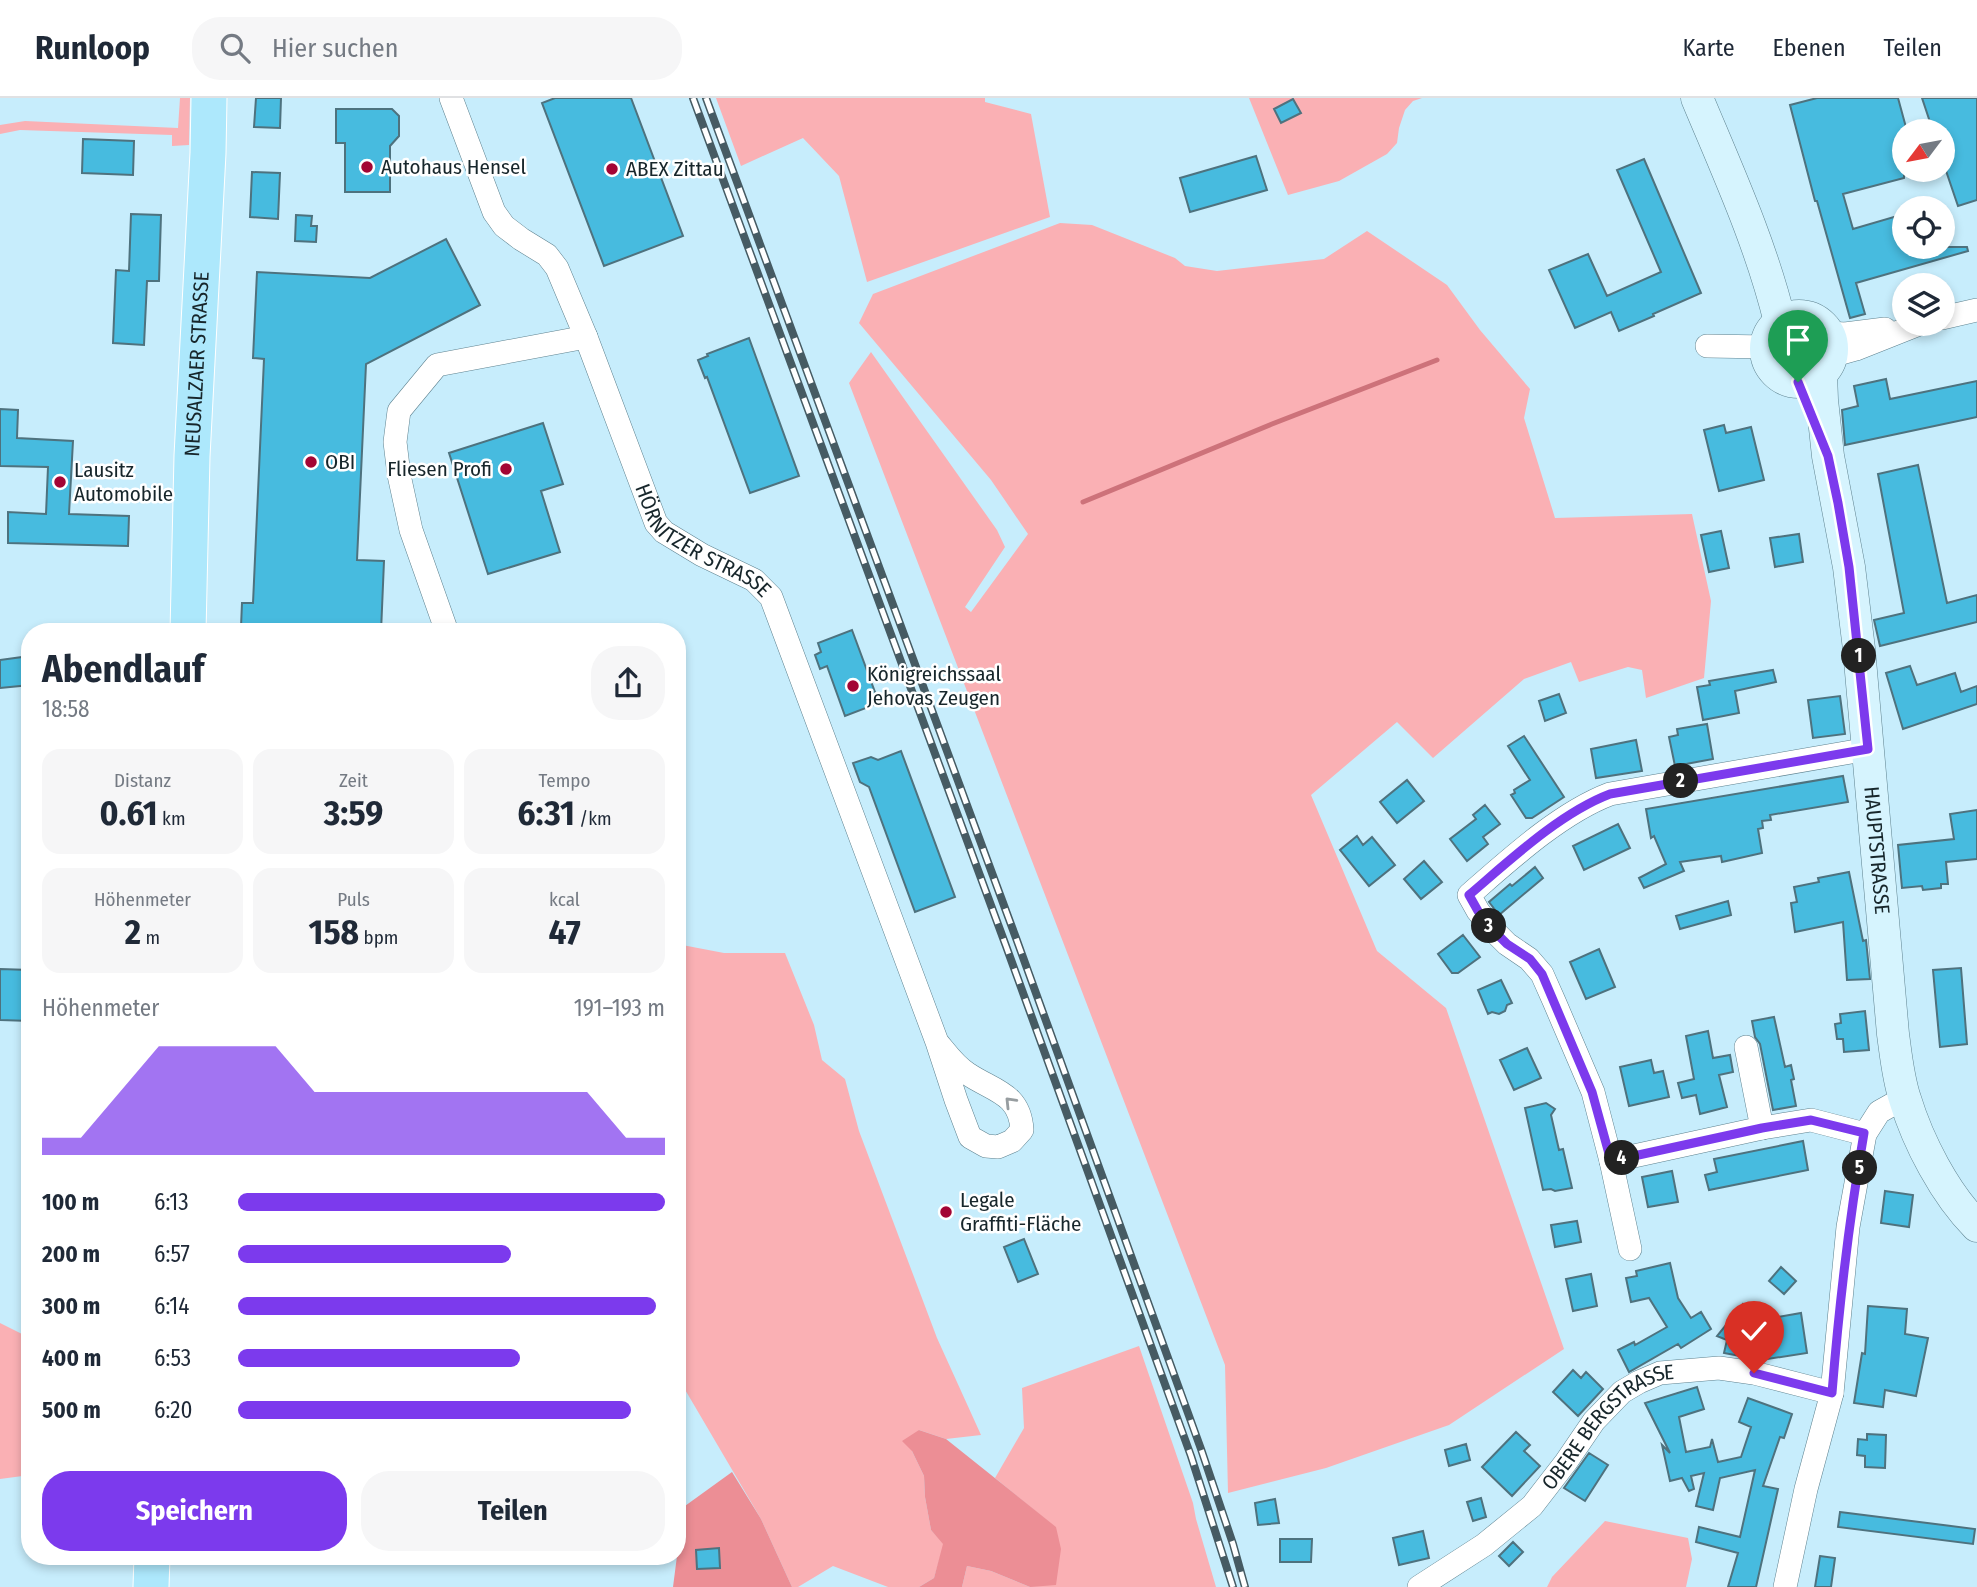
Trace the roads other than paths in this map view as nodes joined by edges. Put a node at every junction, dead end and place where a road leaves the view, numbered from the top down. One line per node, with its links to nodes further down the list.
1 (209, 98): 12 (main road, NEUSALZAER STRASSE)
2 (451, 98): 9 (street, HÖRNITZER STRASSE)
3 (1697, 98): 7 (main road)
4 (1977, 310): 5 (street)
5 (1955, 315)
6 (1892, 328): 11 (street)
7 (1782, 329): 10 (street); 11 (main road); 11 (main road)
8 (1892, 335): 11 (street)
9 (586, 337): 13 (street); 15 (street, HÖRNITZER STRASSE)
10 (1707, 346)
11 (1820, 361): 14 (main road, HAUPTSTRASSE)
12 (188, 623)
13 (444, 623)
14 (1868, 749): 17 (main road, HAUPTSTRASSE); 20 (street)
15 (937, 1042): 15 (street, HÖRNITZER STRASSE, one-way to 15)
16 (1745, 1047): 18 (street)
17 (1904, 1098): 19 (street); 21 (main road, HAUPTSTRASSE)
18 (1762, 1128): 19 (street); 20 (street)
19 (1864, 1133): 23 (street)
20 (1611, 1161): 22 (street)
21 (1977, 1226)
22 (1630, 1249)
23 (1832, 1393): 26 (street, OBERE BERGSTRASSE); 27 (street)
24 (152, 1565): 25 (main road)
25 (151, 1587)
26 (1419, 1587)
27 (1785, 1587)

